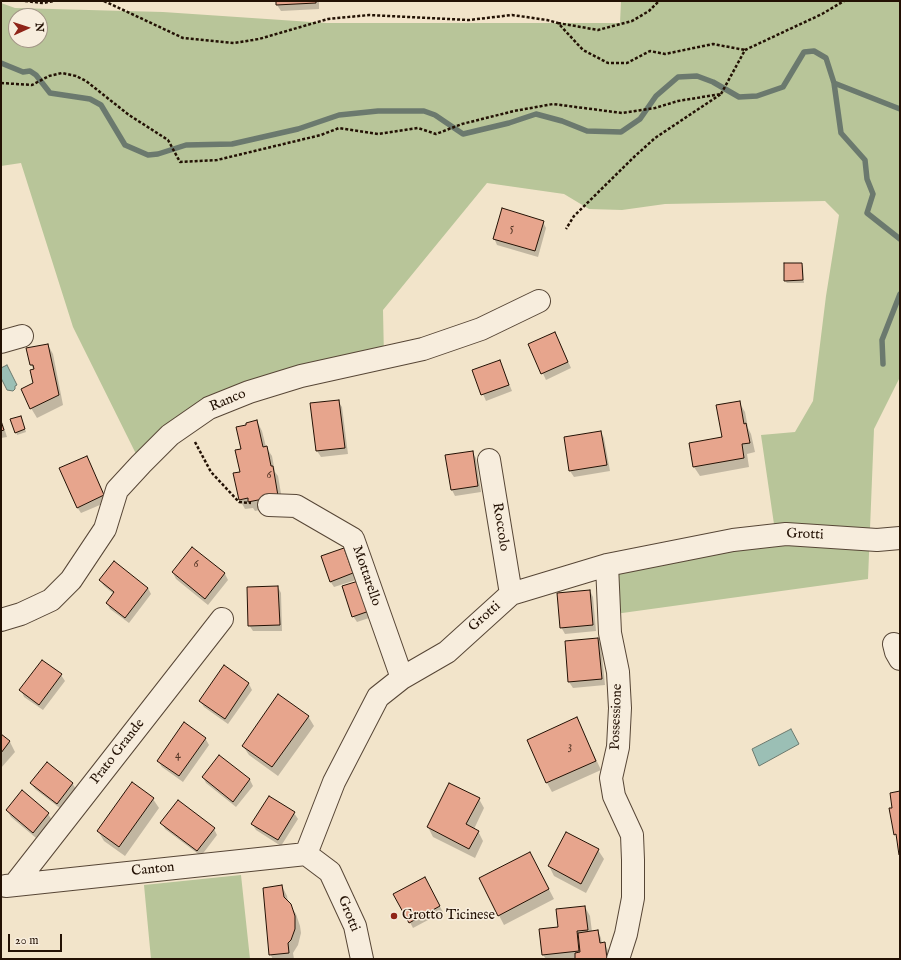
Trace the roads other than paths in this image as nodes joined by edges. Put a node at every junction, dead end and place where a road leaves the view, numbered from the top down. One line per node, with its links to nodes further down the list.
1 (539, 302): 10 (street, Ranco)
2 (22, 336): 3 (street)
3 (1, 342)
4 (489, 460): 8 (street, Roccolo)
5 (269, 505): 11 (street, Mottarello)
6 (900, 538): 7 (street, Grotti)
7 (607, 565): 8 (street, Grotti); 15 (street, Possessione)
8 (511, 594): 11 (street, Grotti)
9 (222, 619): 13 (street, Prato Grande)
10 (1, 620)
11 (402, 678): 12 (street, Grotti)
12 (306, 854): 13 (street, Canton); 14 (street, Grotti)
13 (8, 886)
14 (362, 959)
15 (618, 959)

